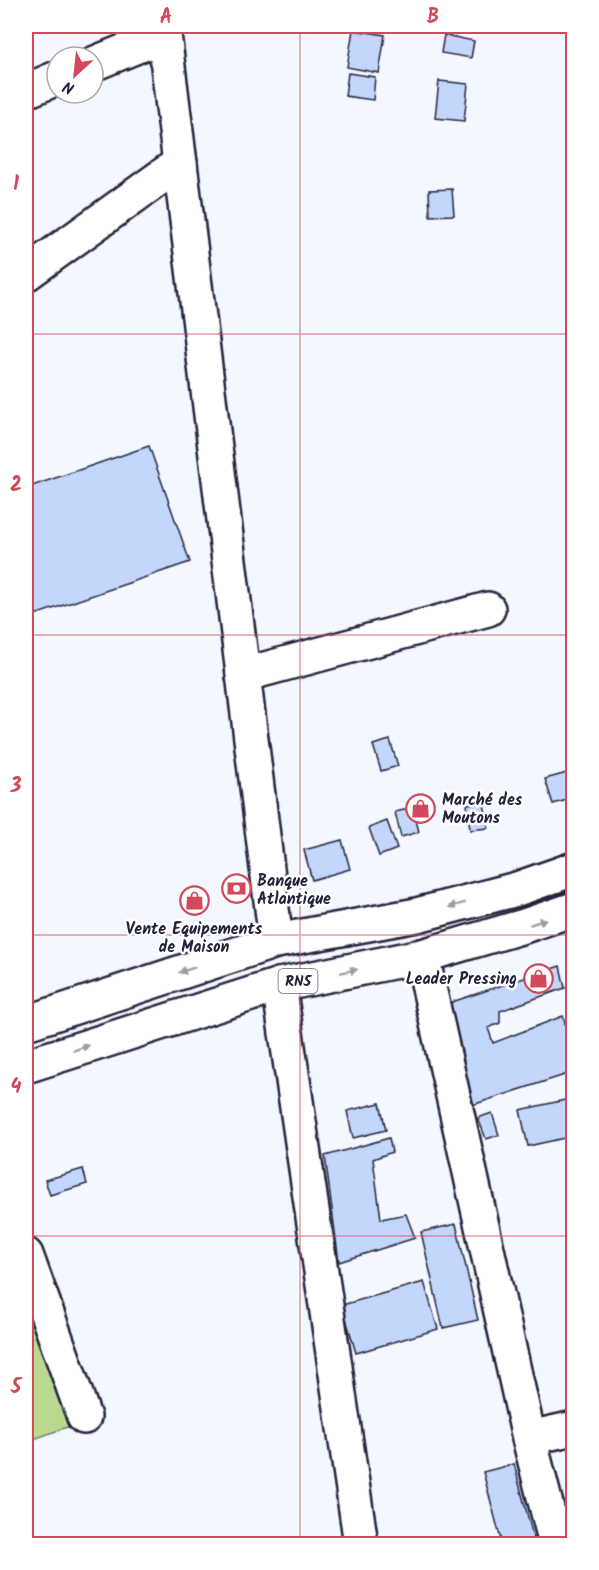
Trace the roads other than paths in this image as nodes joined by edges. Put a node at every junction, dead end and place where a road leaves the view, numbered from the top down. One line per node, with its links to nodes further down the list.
1 (164, 30): 2 (main road); 5 (main road)
2 (105, 58)
3 (45, 83): 4 (main road)
4 (26, 91)
5 (180, 163): 6 (main road); 8 (main road)
6 (26, 274)
7 (488, 609): 8 (main road)
8 (243, 675): 11 (main road)
9 (573, 869): 11 (main road, one-way to 11)
10 (573, 909): 12 (main road, RN5, one-way to 10)
11 (276, 941): 14 (main road, one-way to 14)
12 (422, 956): 13 (main road, RN5, one-way to 12); 19 (main road)
13 (279, 985): 15 (main road, RN5, one-way to 13); 20 (main road)
14 (26, 1023)
15 (26, 1066)
16 (26, 1255): 17 (main road)
17 (84, 1417)
18 (573, 1428): 19 (main road)
19 (530, 1438): 21 (main road)
20 (361, 1545)
21 (556, 1545)

